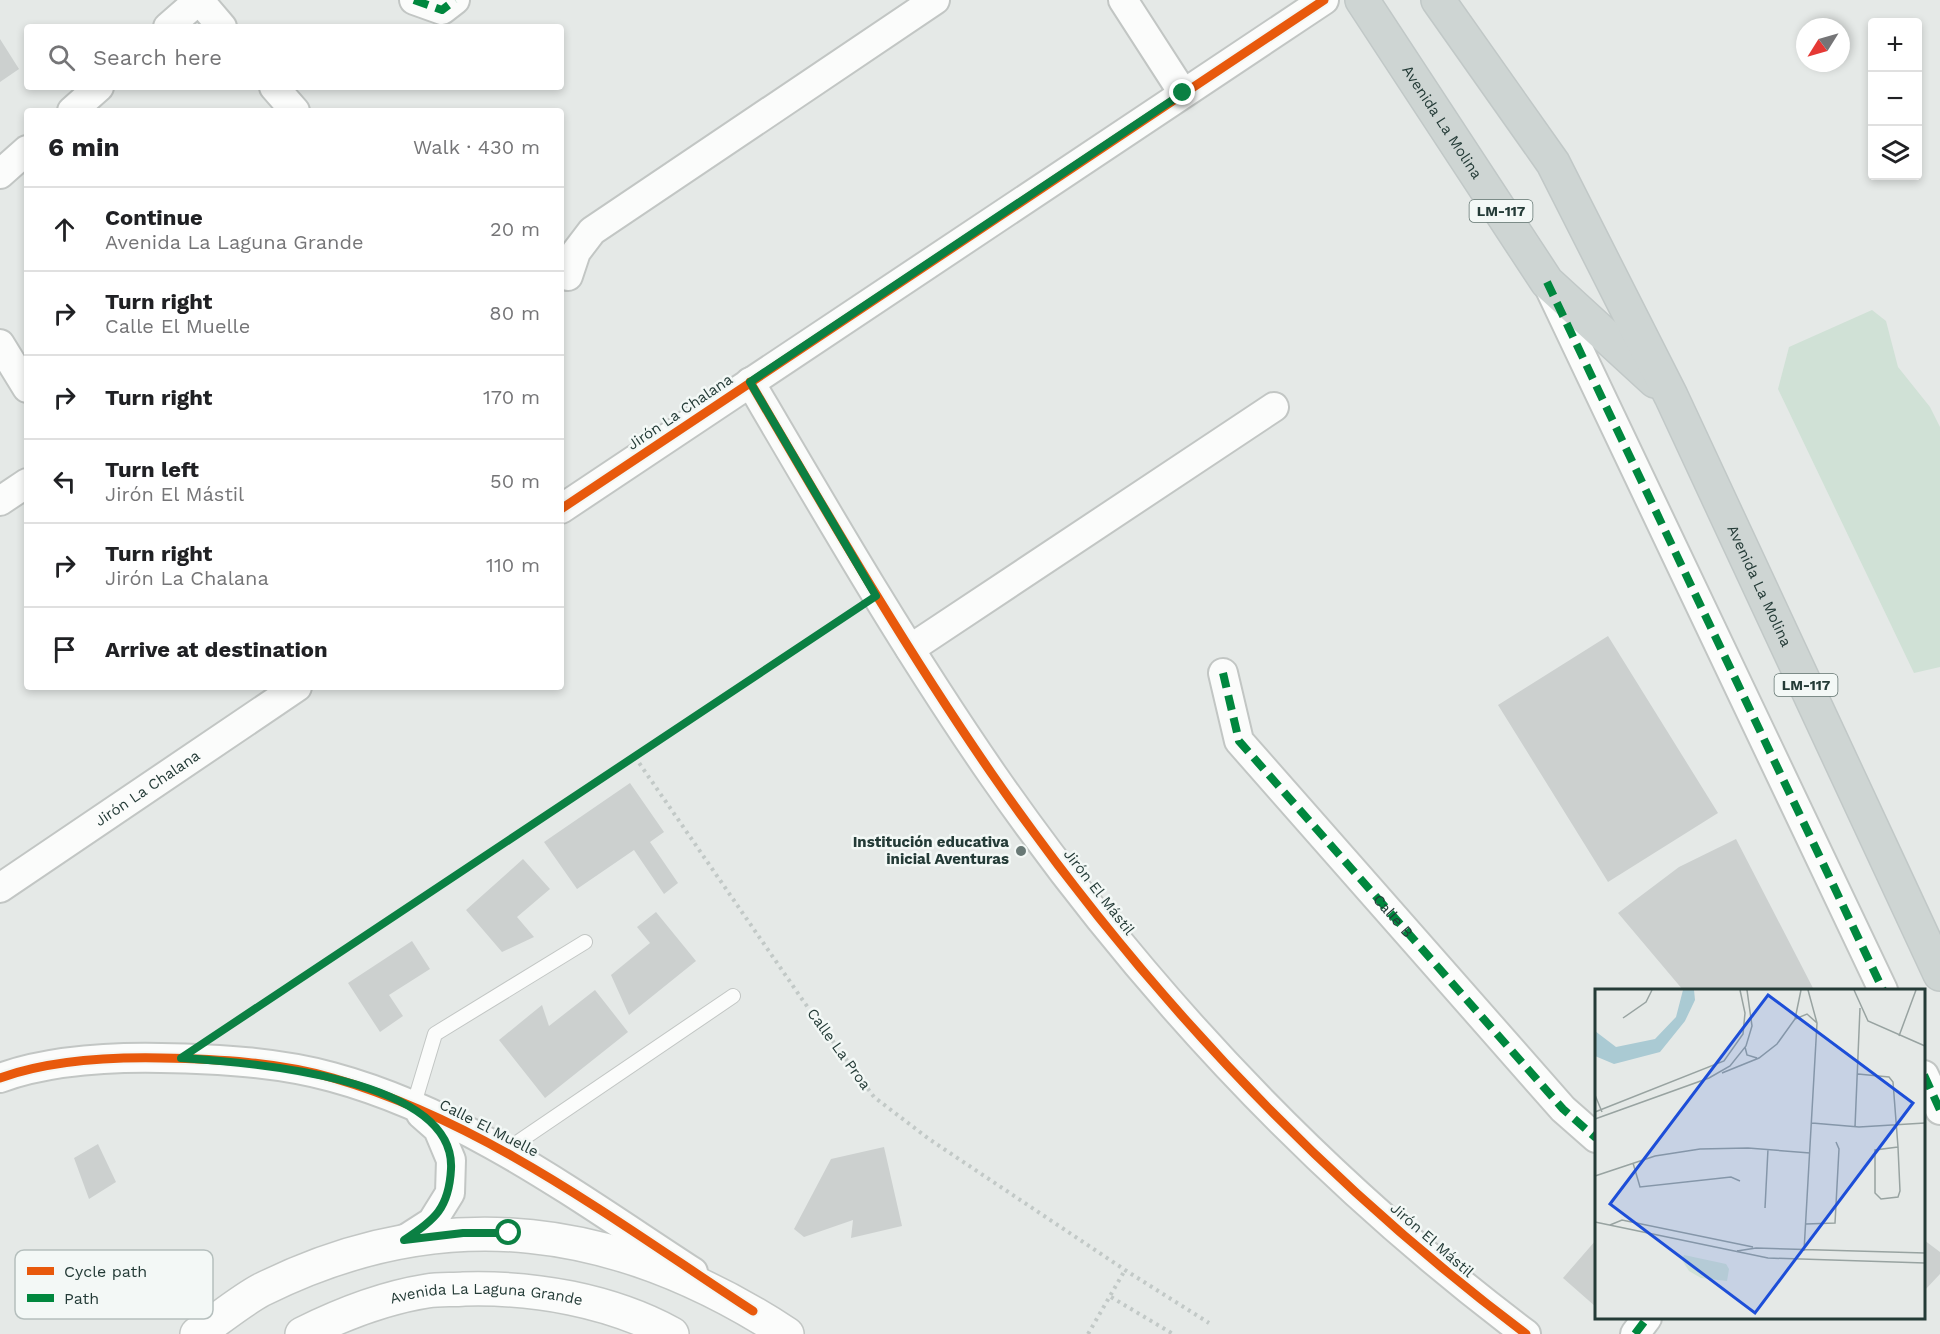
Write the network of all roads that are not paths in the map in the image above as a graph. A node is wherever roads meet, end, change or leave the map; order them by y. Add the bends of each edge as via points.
1 (199, 0) edge
2 (414, 0) edge
3 (455, 0) edge
4 (935, 0) edge
5 (1123, 0) edge
6 (1324, 0) edge
7 (1362, 0) edge
8 (1438, 0) edge
9 (171, 24) edge
10 (219, 24) edge
11 (96, 90) edge
12 (277, 90) edge
13 (1183, 93) junction
14 (75, 108) edge
15 (292, 108) edge
16 (24, 153) edge
17 (0, 174) edge
18 (568, 276) dead end
19 (1547, 282) junction
20 (0, 344) edge
21 (750, 382) junction
22 (24, 383) edge
23 (1671, 396) junction
24 (1274, 407) dead end
25 (24, 485) edge
26 (0, 501) edge
27 (564, 506) edge
28 (910, 649) junction
29 (1223, 673) dead end
30 (293, 690) edge
31 (0, 888) edge
32 (585, 942) dead end
33 (1940, 974) edge
34 (1883, 989) edge
35 (733, 996) dead end
36 (7, 1071) edge
37 (1925, 1079) edge
38 (413, 1107) junction
39 (1940, 1110) edge
40 (1595, 1137) edge
41 (505, 1150) junction
42 (404, 1240) junction
43 (753, 1311) junction
44 (1646, 1319) edge
45 (197, 1334) edge
46 (302, 1334) edge
47 (672, 1334) edge
48 (788, 1334) edge
49 (1526, 1334) edge
50 (1635, 1334) edge

1 - 9 street
1 - 10 street
2 - 3 street via 442,10
4 - 18 street via 592,231 576,252
5 - 13 street
6 - 13 street, Jirón La Chalana
7 - 19 main road, Avenida La Molina / LM-117
8 - 23 main road, Avenida La Molina / LM-117 via 1553,163
11 - 14 street
12 - 15 street
13 - 21 street, Jirón La Chalana
16 - 17 street
19 - 23 main road, Avenida La Molina / LM-117
19 - 34 street
20 - 22 street
21 - 27 street, Jirón La Chalana
21 - 28 street, Jirón El Mástil
23 - 33 main road, Avenida La Molina / LM-117
24 - 28 street
25 - 26 street
28 - 49 street, Jirón El Mástil via 1064,873 1163,995 1319,1159 1456,1281
29 - 40 street, Calle B via 1239,741 1563,1109
30 - 31 street, Jirón La Chalana
32 - 38 lane via 435,1034
35 - 41 lane
36 - 38 street, Calle El Muelle via 116,1058 256,1063 332,1077
37 - 39 street
38 - 41 street, Calle El Muelle
38 - 42 street, Calle El Muelle via 438,1129 452,1160 450,1193 432,1222
41 - 43 street, Calle El Muelle
42 - 43 street via 463,1233 509,1233 588,1244 661,1267
42 - 45 street via 339,1256 260,1291
43 - 48 street
44 - 50 street
46 - 47 street, Avenida La Laguna Grande via 345,1313 428,1290 505,1288 584,1301

